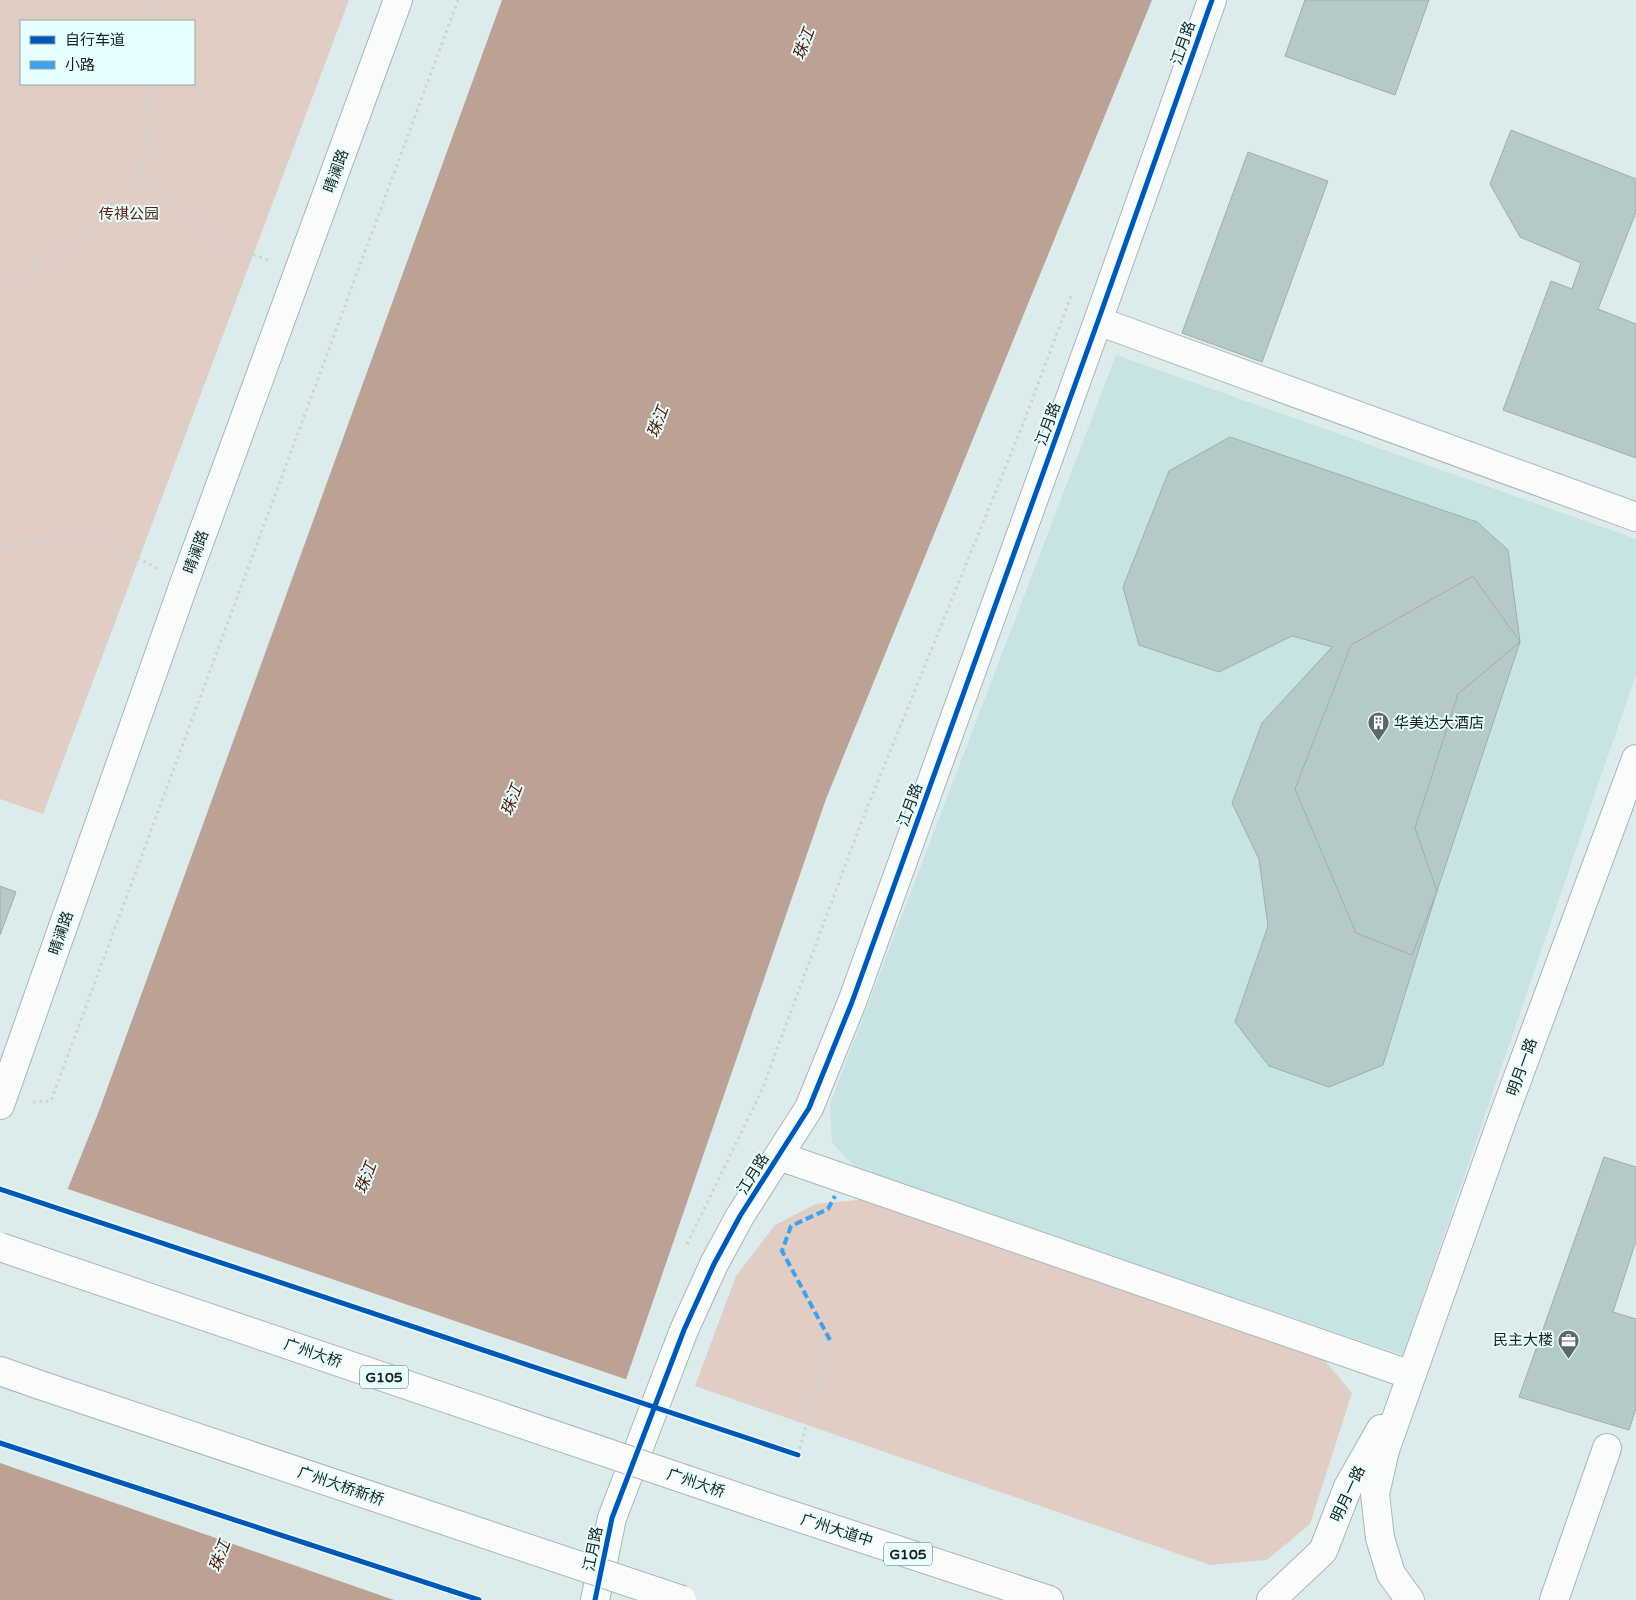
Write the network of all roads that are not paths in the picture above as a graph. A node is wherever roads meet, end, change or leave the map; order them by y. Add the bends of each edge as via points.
1 (398, 0) edge
2 (1212, 0) edge
3 (1098, 321) junction
4 (1636, 517) edge
5 (1636, 759) edge
6 (1630, 794) edge
7 (0, 1105) edge
8 (779, 1156) junction
9 (0, 1247) edge
10 (0, 1371) edge
11 (1411, 1375) junction
12 (0, 1376) edge
13 (40, 1385) junction
14 (1607, 1448) dead end
15 (768, 1507) joint
16 (595, 1600) edge
17 (682, 1600) edge
18 (1048, 1600) edge
19 (1271, 1600) edge
20 (1410, 1600) edge
21 (1554, 1600) edge

1 - 7 main road, 晴澜路 via 185,581
2 - 3 main road, 江月路
3 - 4 main road
3 - 8 main road, 江月路 via 852,1002 808,1108
5 - 6 main road, 明月一路
6 - 11 main road, 明月一路 via 1501,1123
8 - 11 main road
8 - 16 main road, 江月路 via 740,1216 684,1330 612,1518
9 - 15 main road, 广州大桥 / G105, bridge
10 - 13 main road, 广州大桥新桥
11 - 19 main road, 明月一路 via 1348,1487 1323,1552
11 - 20 main road, 明月一路 via 1385,1450 1375,1494 1380,1538 1391,1574
12 - 13 main road
13 - 17 main road, 广州大桥新桥, bridge
14 - 21 main road
15 - 18 main road, 广州大道中 / G105

